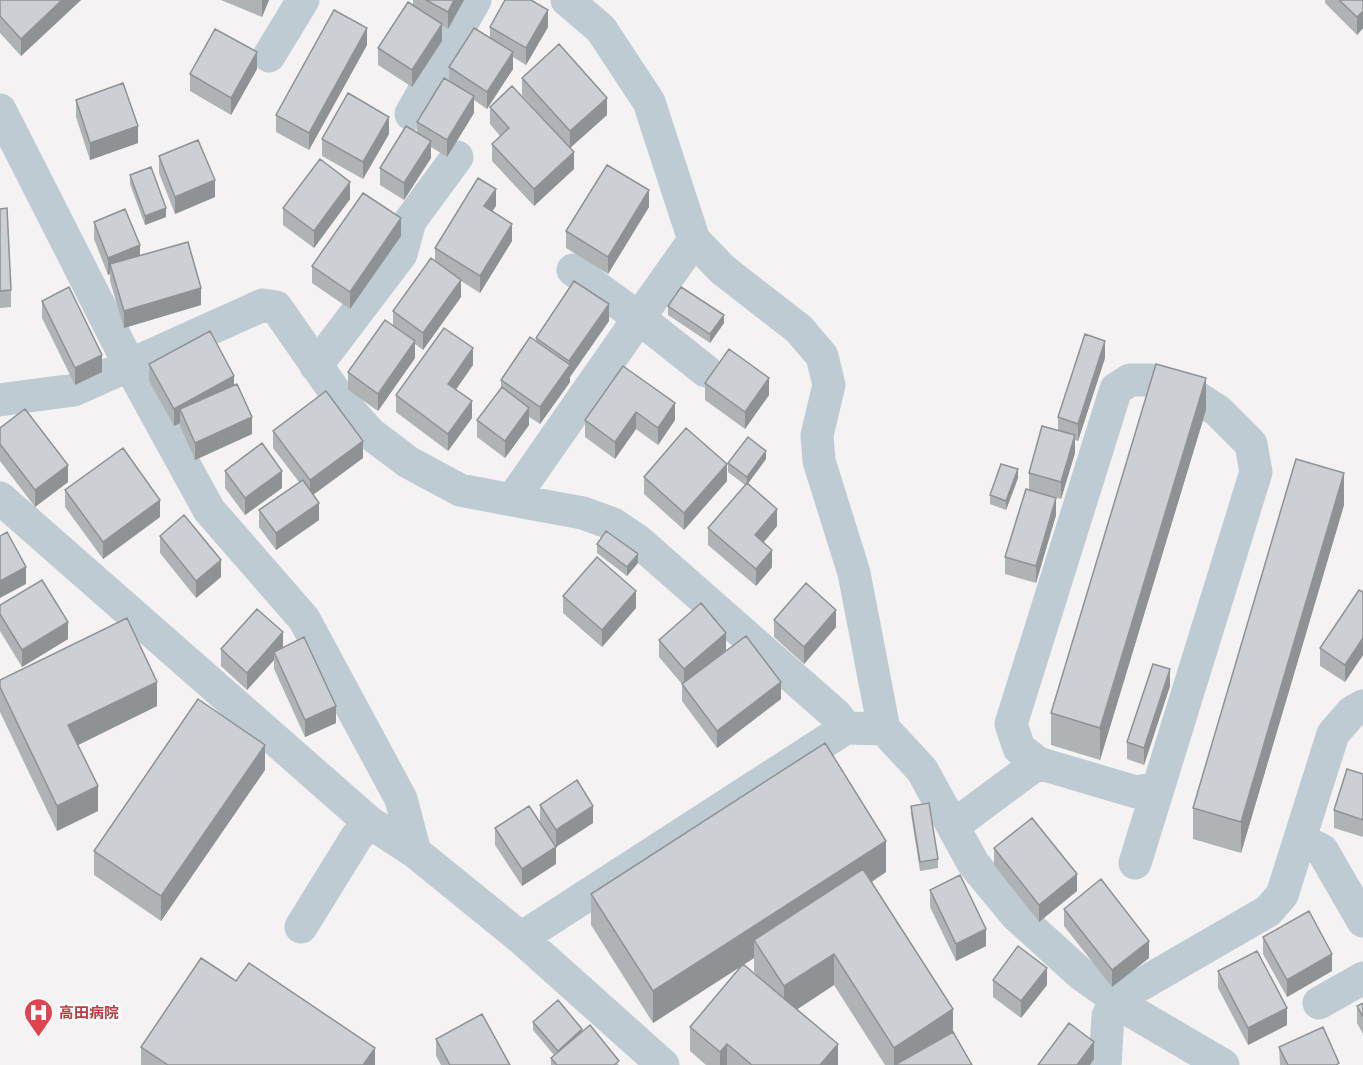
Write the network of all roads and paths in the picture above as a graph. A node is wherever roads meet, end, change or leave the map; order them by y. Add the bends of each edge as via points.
1 (303, 0) edge
2 (475, 0) edge
3 (567, 0) edge
4 (269, 56) dead end
5 (0, 110) edge
6 (411, 114) dead end
7 (457, 157) dead end
8 (694, 240) junction
9 (573, 270) dead end
10 (639, 318) junction
11 (130, 366) junction
12 (316, 366) junction
13 (706, 370) dead end
14 (0, 400) edge
15 (0, 498) edge
16 (512, 500) junction
17 (1363, 706) edge
18 (846, 728) junction
19 (884, 729) junction
20 (1038, 763) junction
21 (1158, 788) junction
22 (369, 822) junction
23 (953, 826) junction
24 (1300, 840) junction
25 (415, 852) junction
26 (1135, 863) dead end
27 (1363, 921) edge
28 (301, 927) dead end
29 (521, 938) junction
30 (1363, 978) edge
31 (1319, 1003) dead end
32 (1123, 1005) junction
33 (663, 1065) edge
34 (1105, 1065) edge
35 (1126, 1065) edge
36 (1223, 1065) edge

1 - 4 street
2 - 6 street
3 - 8 street via 601,29 649,102
5 - 11 street
7 - 12 street via 410,221 401,254
8 - 10 street
8 - 19 street via 723,270 799,329 822,356 829,385 817,435 819,461 854,573
9 - 10 street
10 - 13 street
10 - 16 street
11 - 12 street via 263,305 276,307
11 - 14 street via 74,390
11 - 25 street via 209,510 304,619 401,799
12 - 16 street via 371,434 408,462 460,490
15 - 22 street via 119,619
16 - 18 street via 583,513 613,524 638,541
17 - 24 street via 1352,712 1333,734
18 - 19 street
18 - 29 street
19 - 23 street via 922,770
20 - 21 street via 1136,792
20 - 21 street via 1019,748 1011,724 1116,389 1130,380 1150,380 1195,396 1218,411 1251,444 1256,472
20 - 23 street
21 - 26 street
22 - 25 street
22 - 28 street
23 - 32 street via 973,862 1016,915 1081,974
24 - 27 street via 1322,850
24 - 32 street via 1282,895 1268,911
25 - 29 street
29 - 33 street
30 - 31 street
32 - 34 street via 1108,1016
32 - 35 street
32 - 36 street

